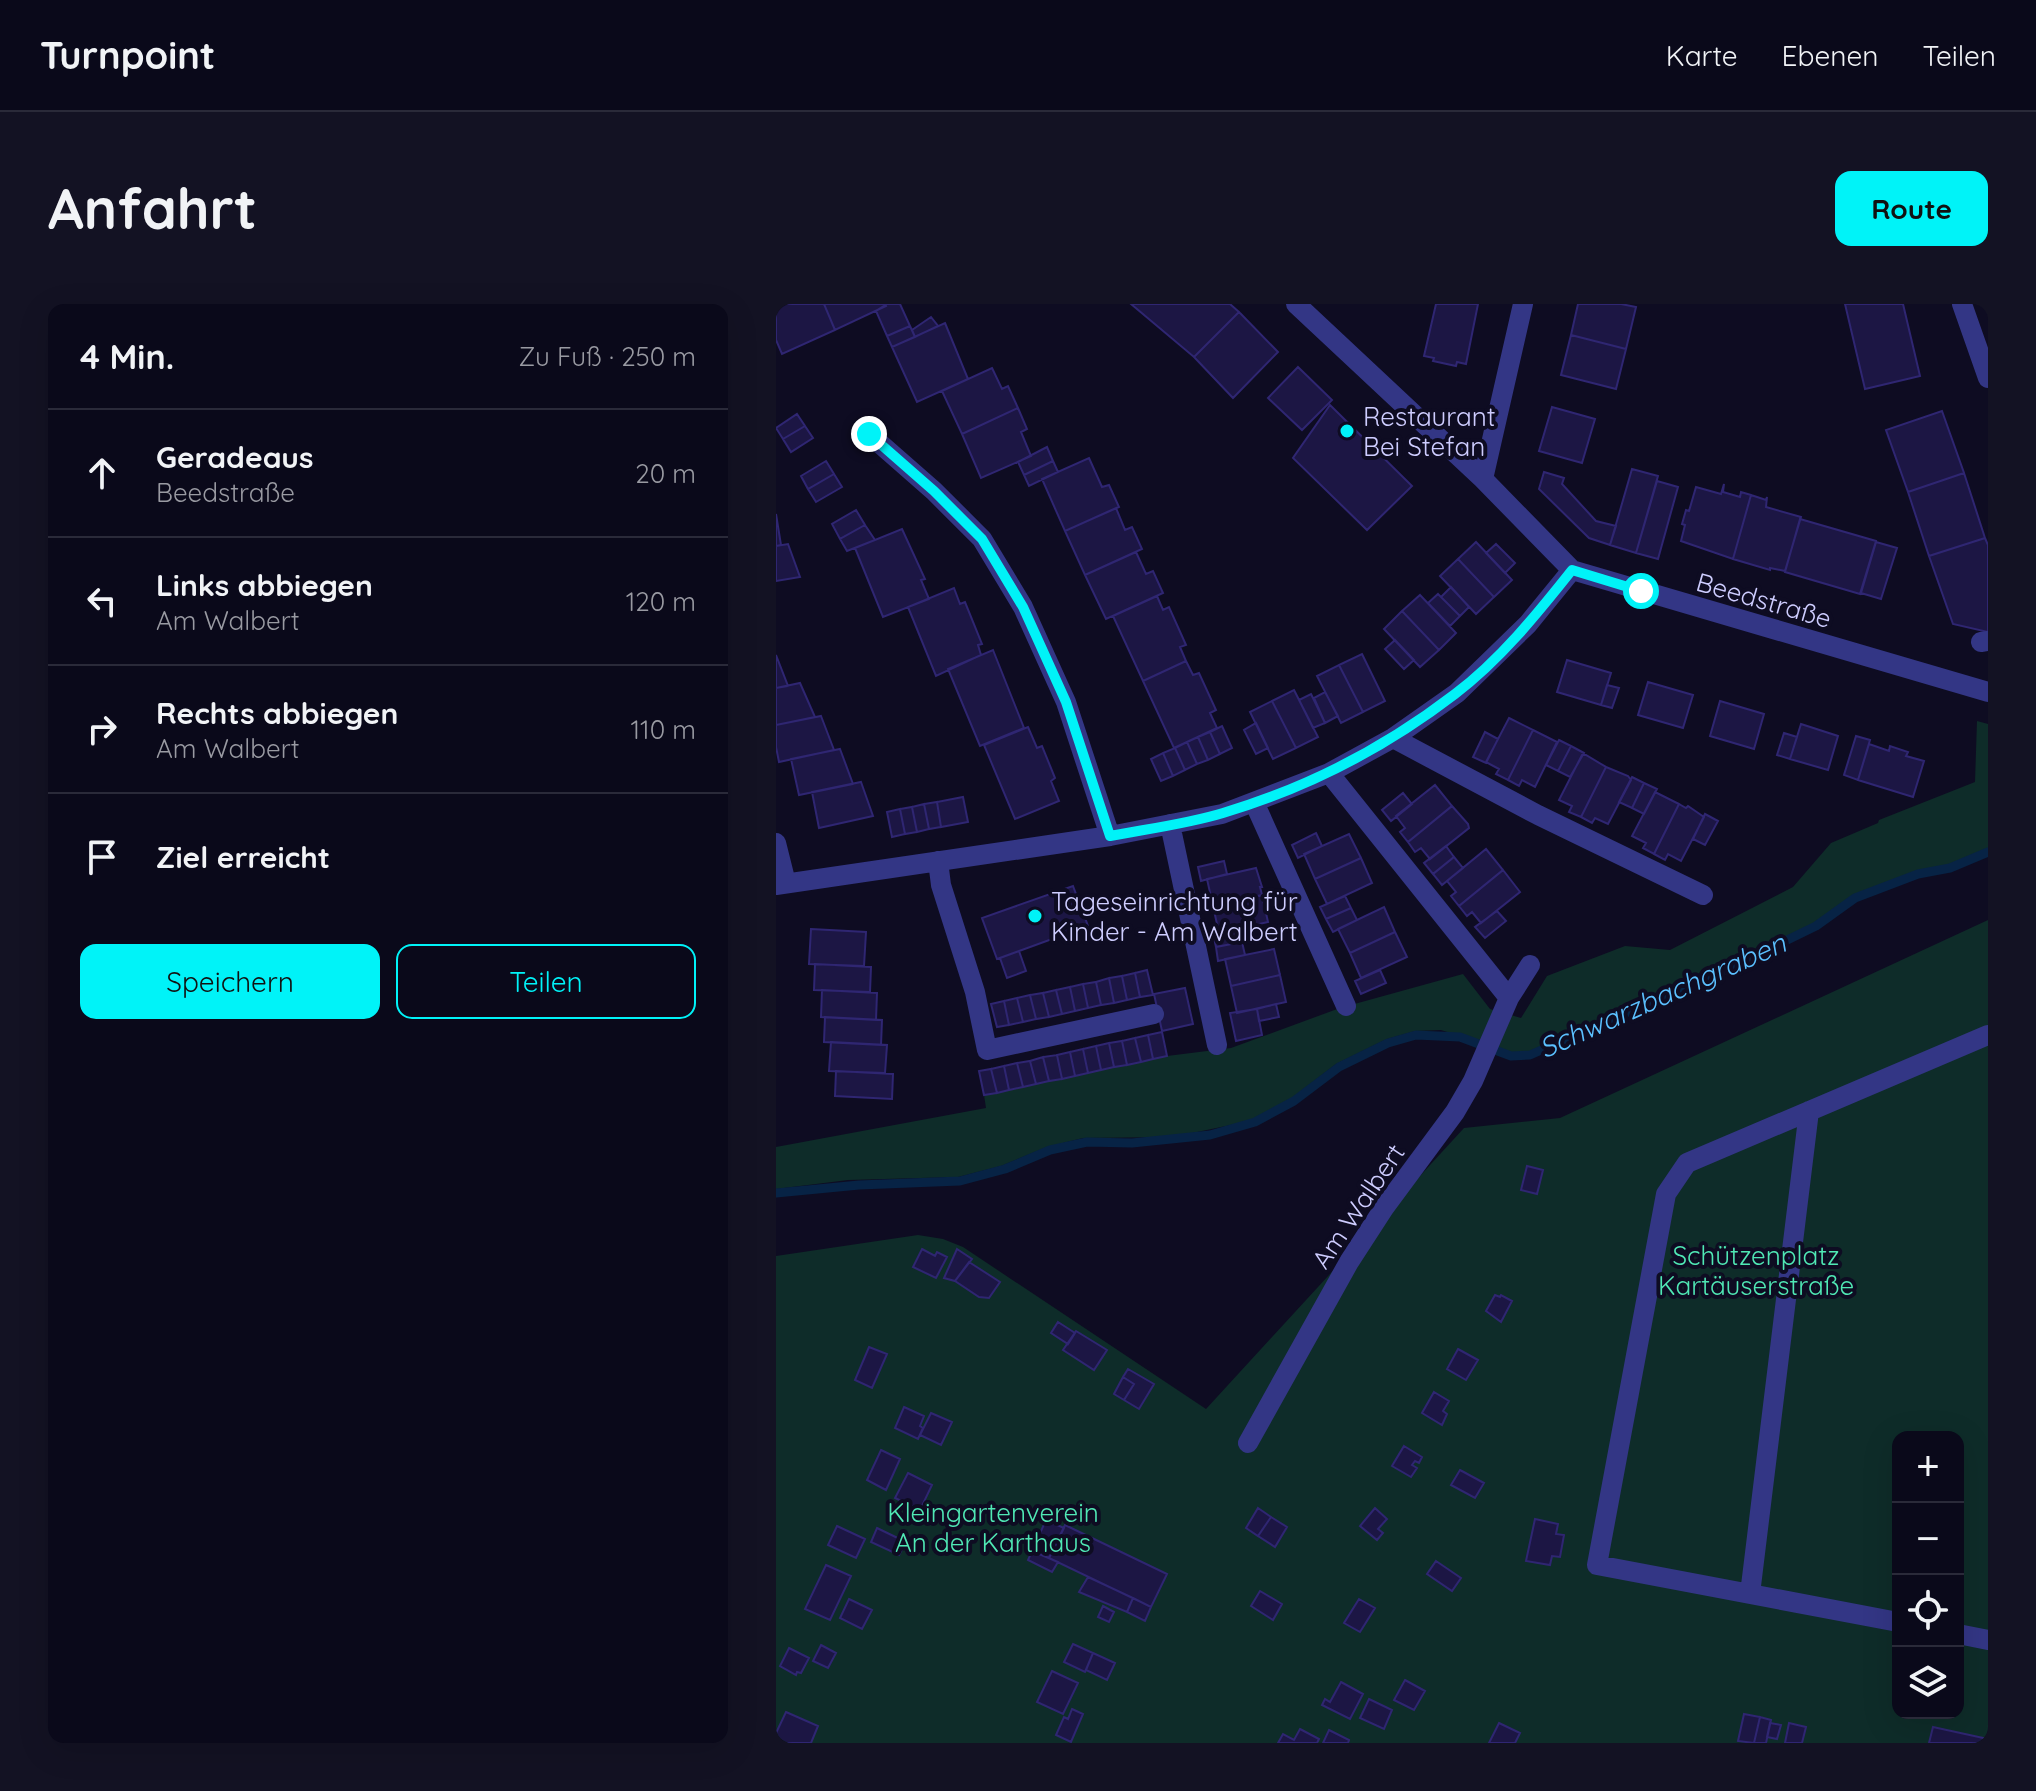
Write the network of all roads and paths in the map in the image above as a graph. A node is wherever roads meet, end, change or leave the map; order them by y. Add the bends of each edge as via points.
1 (1296, 304) edge
2 (1523, 304) edge
3 (1962, 304) edge
4 (1988, 378) edge
5 (869, 434) dead end
6 (1483, 479) junction
7 (1572, 570) junction
8 (1988, 692) edge
9 (1393, 738) junction
10 (1329, 773) junction
11 (1254, 802) junction
12 (1170, 824) junction
13 (1110, 836) junction
14 (776, 843) edge
15 (938, 861) junction
16 (781, 884) edge
17 (1703, 895) dead end
18 (1530, 965) dead end
19 (1346, 1006) dead end
20 (1505, 1007) junction
21 (1154, 1014) dead end
22 (1988, 1035) edge
23 (1217, 1045) dead end
24 (1809, 1111) junction
25 (1248, 1443) dead end
26 (1750, 1594) junction
27 (1892, 1621) edge
28 (1964, 1635) edge
29 (1988, 1640) edge

1 - 6 street, Beedstraße
2 - 6 street
3 - 4 street
5 - 13 street via 982,539 1023,607 1066,702
6 - 7 street, Beedstraße
7 - 8 street, Beedstraße
7 - 9 street via 1528,624 1457,693
9 - 10 street
9 - 17 street
10 - 11 street
10 - 20 street
11 - 12 street
11 - 19 street
12 - 13 street
12 - 23 street
13 - 15 street
14 - 16 street
15 - 16 street
15 - 21 street via 987,1050
18 - 20 street, Am Walbert
20 - 25 street, Am Walbert via 1455,1112 1349,1262
22 - 24 street
24 - 26 street
24 - 26 street via 1687,1163 1666,1194 1597,1565
26 - 27 street
28 - 29 street

